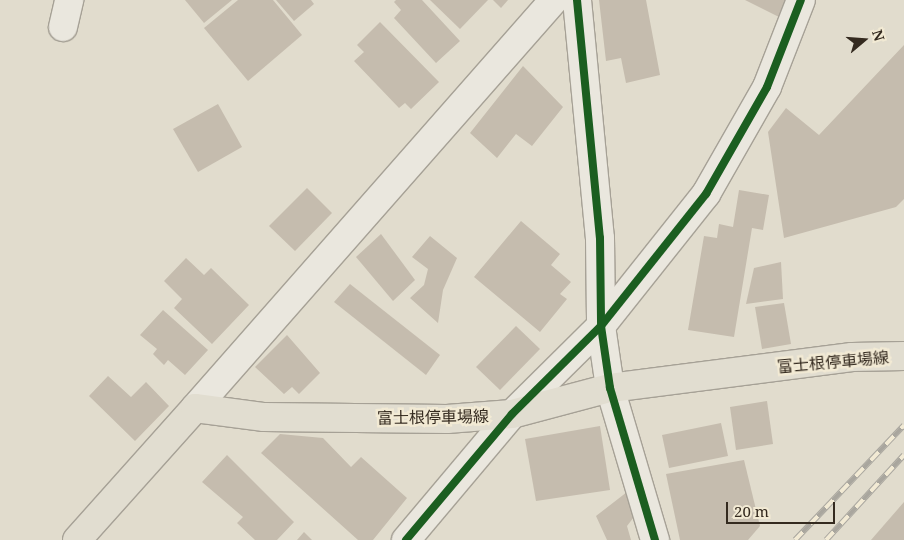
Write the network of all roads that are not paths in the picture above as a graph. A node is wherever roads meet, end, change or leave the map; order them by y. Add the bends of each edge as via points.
1 (68, 0) edge
2 (554, 0) edge
3 (577, 0) edge
4 (801, 0) edge
5 (63, 27) dead end
6 (601, 326) junction
7 (904, 356) edge
8 (610, 388) junction
9 (195, 408) junction
10 (512, 414) junction
11 (77, 540) edge
12 (406, 540) edge
13 (655, 540) edge

1 - 5 street
2 - 9 street
3 - 6 street via 600,238
4 - 6 street via 767,87 706,194
6 - 8 street
6 - 10 street
7 - 8 main road, 富士根停車場線 via 852,357
8 - 10 main road, 富士根停車場線
8 - 13 street
9 - 10 main road, 富士根停車場線 via 264,417 446,419
9 - 11 main road
10 - 12 street

